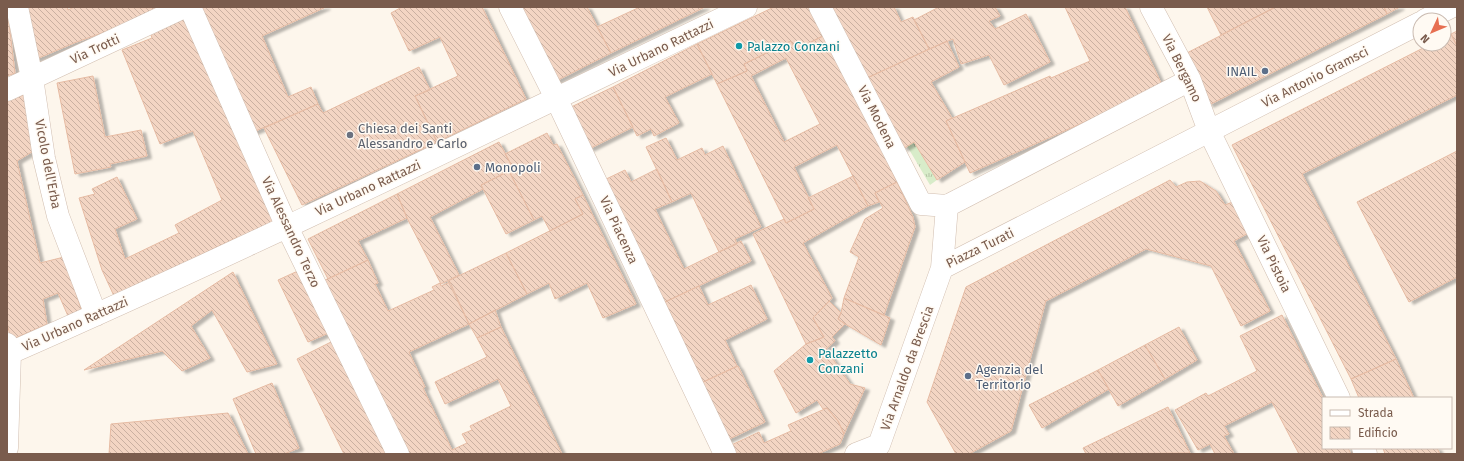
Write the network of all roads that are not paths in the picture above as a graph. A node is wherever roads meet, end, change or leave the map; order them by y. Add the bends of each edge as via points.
1 (17, 7) edge
2 (184, 7) edge
3 (190, 7) edge
4 (510, 7) edge
5 (746, 7) edge
6 (820, 7) edge
7 (1151, 7) edge
8 (1450, 7) edge
9 (1440, 12) edge
10 (1412, 27) edge
11 (32, 78) junction
12 (1190, 80) junction
13 (7, 90) edge
14 (556, 98) junction
15 (1209, 131) junction
16 (947, 206) junction
17 (287, 227) junction
18 (942, 268) junction
19 (96, 315) junction
20 (8, 350) edge
21 (1339, 397) edge
22 (7, 448) edge
23 (882, 449) edge
24 (398, 454) edge
25 (725, 454) edge
26 (856, 454) edge

1 - 11 street, Vicolo dell'Erba
2 - 11 street, Via Trotti
3 - 17 street, Via Alessandro Terzo
4 - 14 street, Via Piacenza
5 - 14 street, Via Urbano Rattazzi
6 - 16 street, Via Modena via 921,204
7 - 12 street, Via Bergamo
8 - 9 street
10 - 15 street, Via Antonio Gramsci
11 - 13 street, Via Trotti
11 - 19 street, Vicolo dell'Erba via 44,158 58,216
12 - 15 street, Via Bergamo
12 - 16 street
14 - 17 street, Via Urbano Rattazzi
14 - 25 street, Via Piacenza
15 - 18 street, Piazza Turati
15 - 21 street, Via Pistoia
16 - 18 street, Piazza Turati
17 - 19 street, Via Urbano Rattazzi
17 - 24 street, Via Alessandro Terzo
18 - 23 street, Via Arnaldo da Brescia
19 - 20 street, Via Urbano Rattazzi
20 - 22 street
23 - 26 street, Via Arnaldo da Brescia

